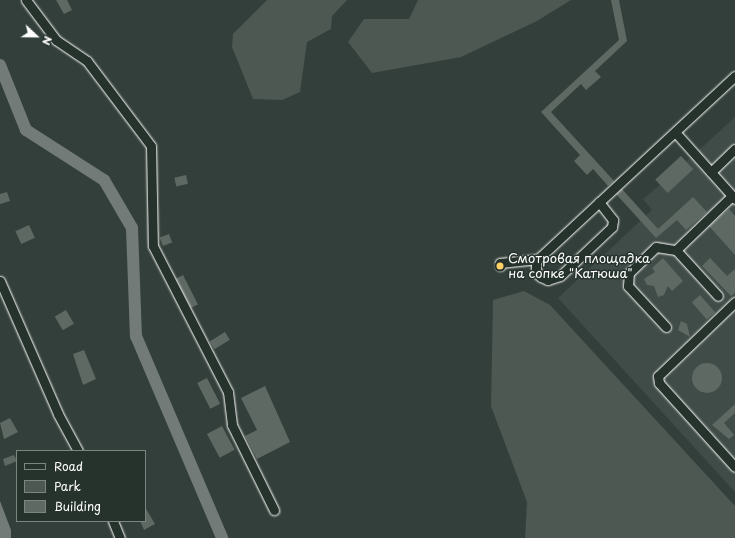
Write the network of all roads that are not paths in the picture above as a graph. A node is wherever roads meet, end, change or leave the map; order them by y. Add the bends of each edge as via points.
1 (26, 0) edge
2 (735, 76) edge
3 (674, 132) junction
4 (735, 149) edge
5 (711, 172) junction
6 (734, 197) edge
7 (599, 202) junction
8 (676, 250) junction
9 (538, 259) junction
10 (500, 266) dead end
11 (0, 281) edge
12 (718, 296) dead end
13 (735, 302) edge
14 (666, 327) dead end
15 (77, 450) edge
16 (735, 467) edge
17 (274, 510) dead end
18 (113, 522) edge
19 (120, 538) edge

1 - 17 street via 56,40 87,60 151,146 153,246 228,392 232,425
2 - 3 street
3 - 5 street
3 - 7 street
4 - 5 street
5 - 6 street
6 - 8 street
7 - 9 street
7 - 9 street via 613,220 612,227 560,276 548,280 541,277 534,266
8 - 12 street
8 - 14 street via 656,247 629,273 627,279 628,286
9 - 10 street via 500,263
11 - 15 street via 58,414
13 - 16 street via 658,376 659,383
18 - 19 street

